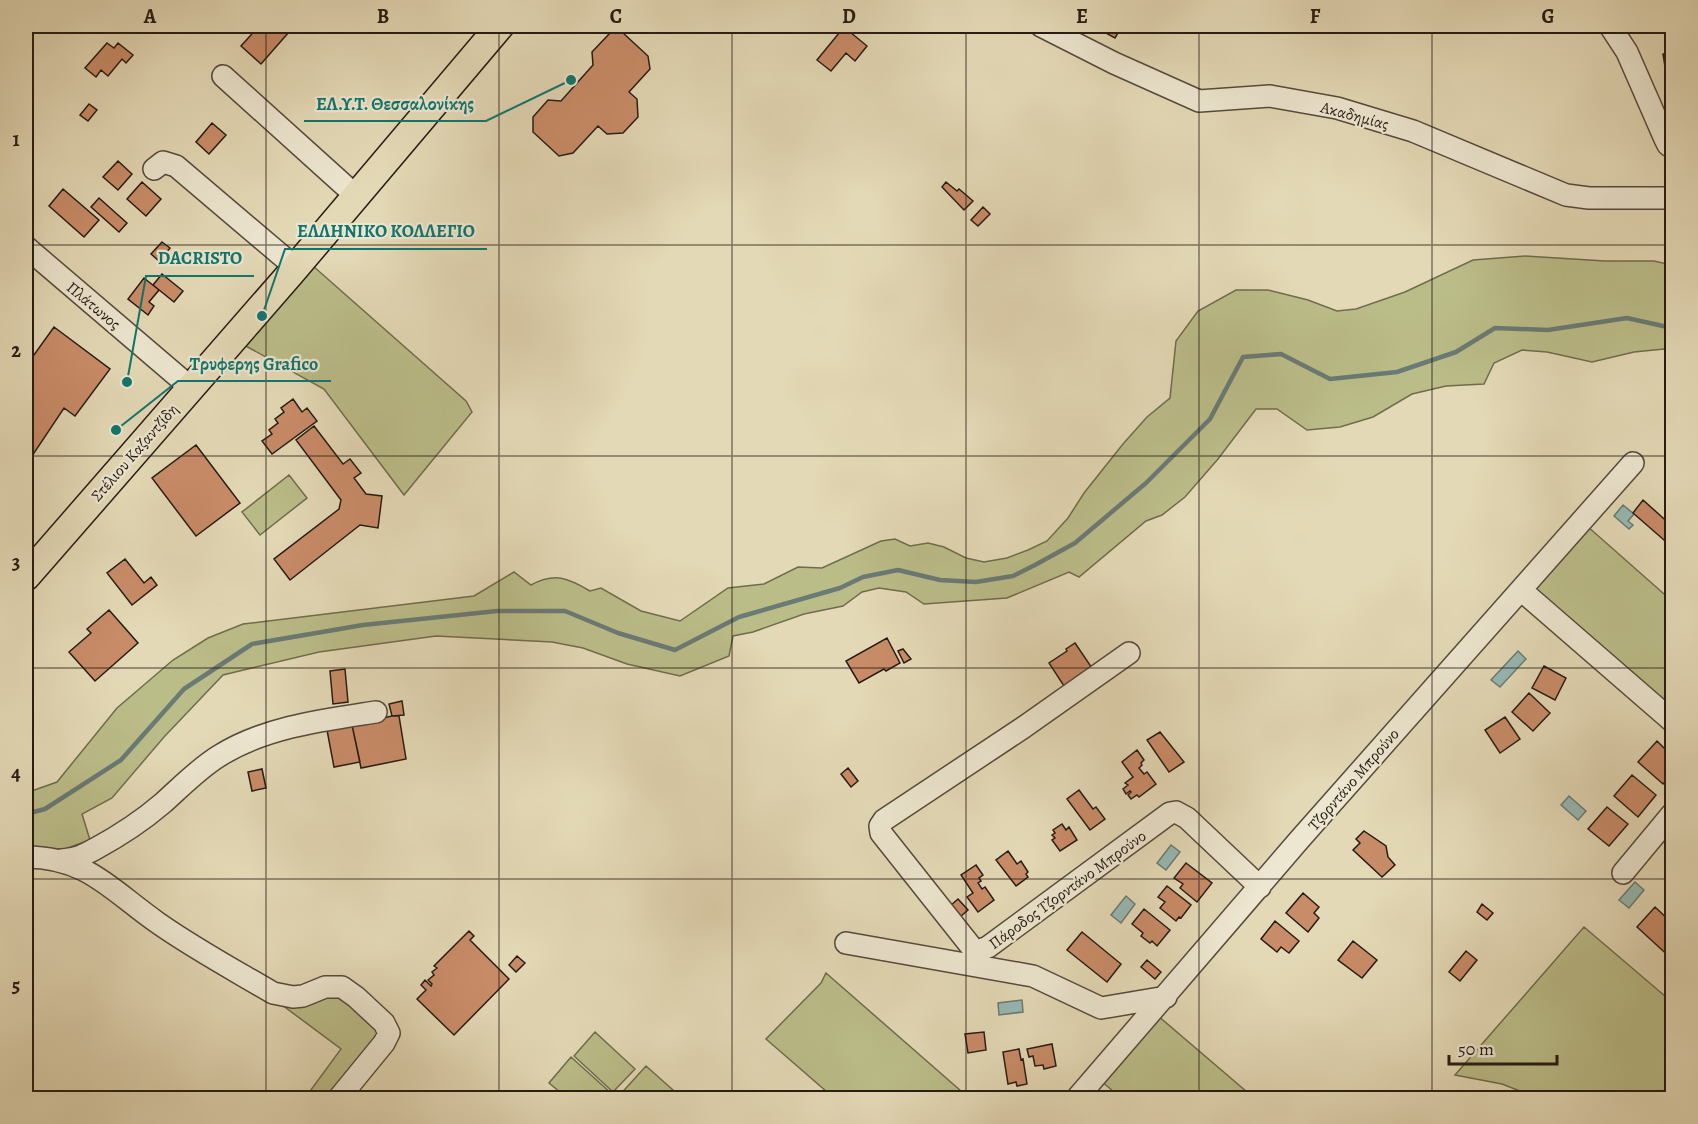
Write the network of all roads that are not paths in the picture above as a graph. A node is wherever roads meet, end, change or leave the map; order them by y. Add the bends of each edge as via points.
1 (500, 26) edge
2 (1041, 26) edge
3 (1610, 26) edge
4 (223, 76) dead end
5 (1672, 147) edge
6 (154, 169) dead end
7 (355, 195) junction
8 (1672, 198) edge
9 (26, 247) edge
10 (295, 267) junction
11 (190, 387) junction
12 (1633, 463) dead end
13 (26, 577) edge
14 (1521, 590) junction
15 (1129, 653) dead end
16 (376, 712) dead end
17 (1672, 721) edge
18 (1672, 814) edge
19 (26, 857) edge
20 (60, 860) junction
21 (1623, 873) dead end
22 (1260, 887) junction
23 (846, 943) dead end
24 (1166, 997) junction
25 (339, 1098) edge
26 (1077, 1098) edge

1 - 7 main road, Στέλιου Καζαντζίδη
2 - 8 street, Ακαδημίας via 1200,101 1270,96 1337,108 1413,131 1566,195
3 - 5 street via 1627,52 1668,146
4 - 7 street
6 - 10 street via 163,162 176,166
7 - 10 main road, Στέλιου Καζαντζίδη
9 - 11 street, Πλάτωνος
10 - 11 main road, Στέλιου Καζαντζίδη
11 - 13 main road, Στέλιου Καζαντζίδη
12 - 14 street, Τζορντάνο Μπρούνο
14 - 17 street
14 - 22 street, Τζορντάνο Μπρούνο
15 - 22 street, Πάροδος Τζορντάνο Μπρούνο via 884,820 881,833 976,950 988,947 1170,813 1187,818
16 - 20 street via 279,731 228,751 127,830 78,859
18 - 21 street
19 - 20 street
20 - 25 street via 92,873 158,923 273,993 293,997 326,987 342,987 356,997 384,1023 389,1033
22 - 24 street, Τζορντάνο Μπρούνο
23 - 24 street via 1033,976 1101,1008
24 - 26 street, Τζορντάνο Μπρούνο

